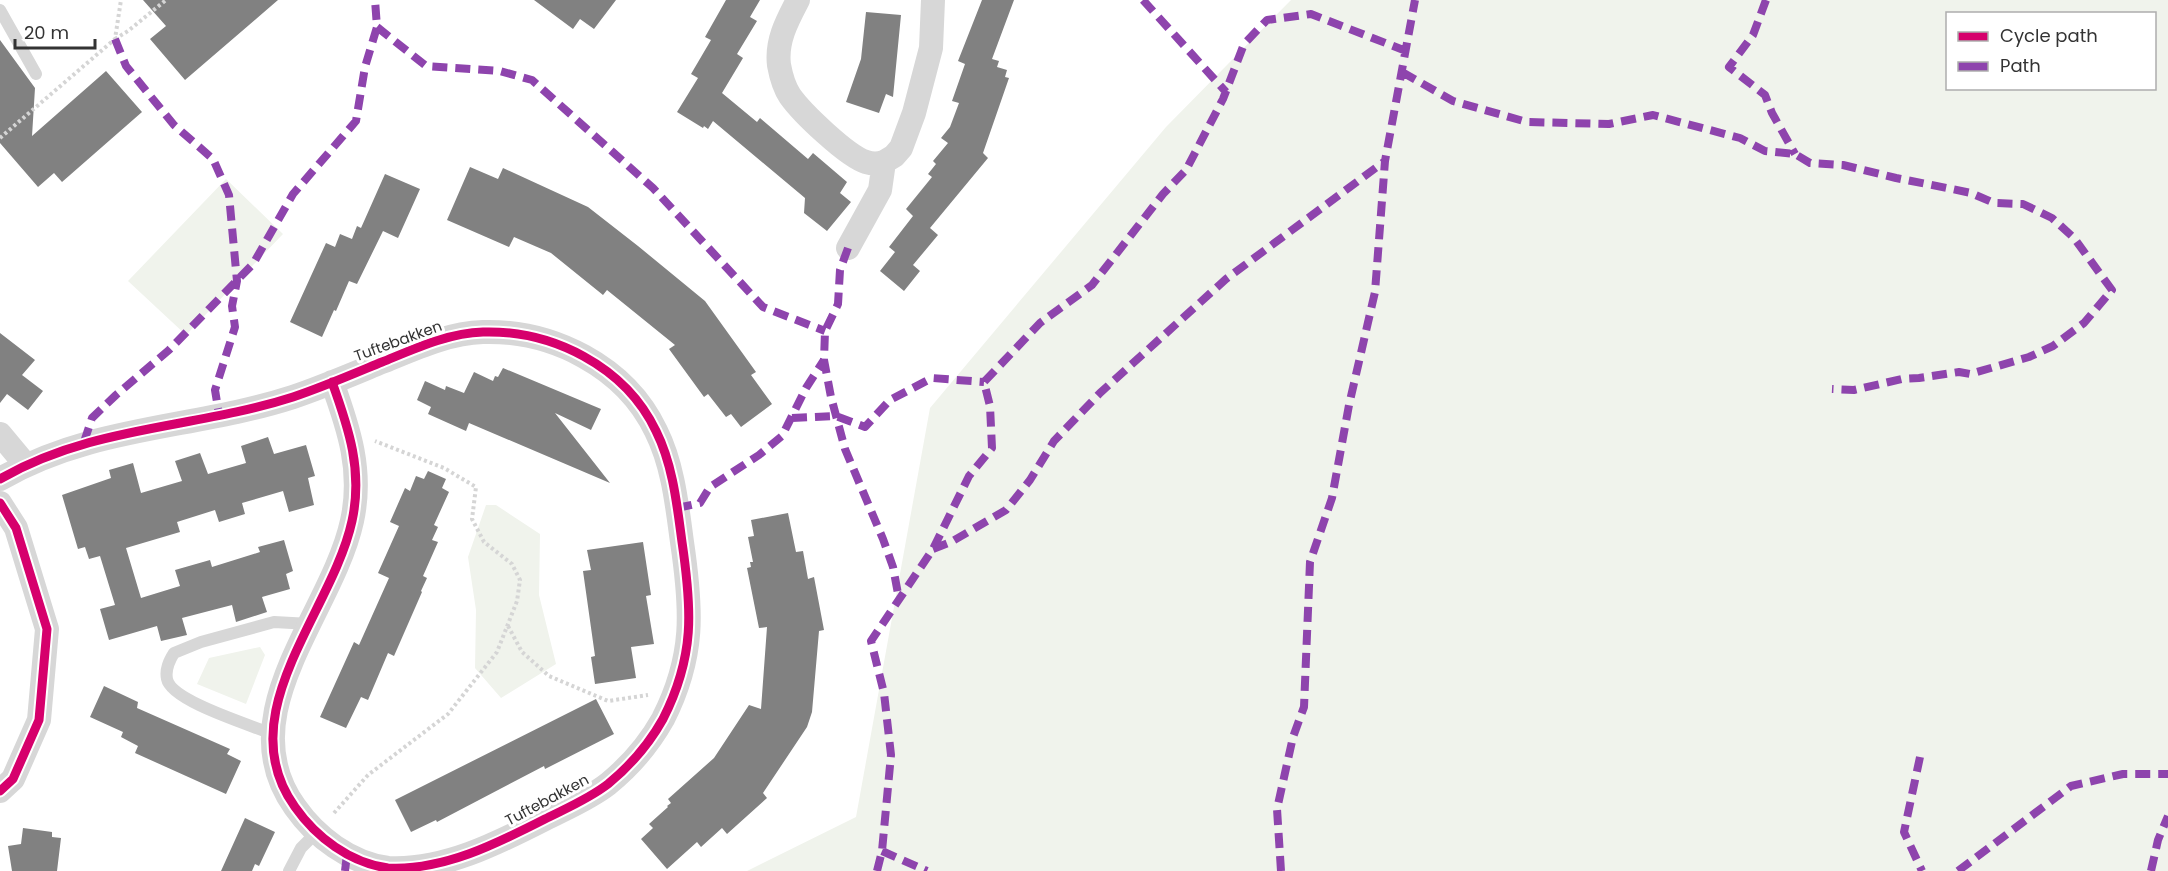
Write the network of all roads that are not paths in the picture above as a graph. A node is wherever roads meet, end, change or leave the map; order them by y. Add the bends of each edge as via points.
1 (798, 0) edge
2 (933, 0) edge
3 (0, 10) edge
4 (36, 74) dead end
5 (884, 162) junction
6 (848, 248) dead end
7 (332, 382) junction
8 (0, 434) edge
9 (26, 464) junction
10 (0, 479) edge
11 (0, 503) edge
12 (310, 624) junction
13 (272, 734) junction
14 (0, 790) edge
15 (317, 832) junction
16 (289, 871) edge

1 - 5 street via 779,46 780,72 786,89 838,143 863,160
2 - 5 street via 931,48 914,113 901,148
3 - 4 lane
5 - 6 street via 880,190
7 - 9 street, Tuftebakken via 271,403 84,442
7 - 12 street, Tuftebakken via 350,431 356,480 352,520 336,572
7 - 15 street, Tuftebakken via 413,349 476,332 523,335 577,352 613,377 654,426 674,489 688,580 690,625 675,690 660,724 631,764 593,794 453,862 416,870 376,866 328,843
8 - 9 street
9 - 10 street, Tuftebakken
11 - 14 street via 16,528 47,629 39,720 13,778
12 - 13 street, Tuftebakken via 281,689
12 - 13 lane via 274,621 201,642 174,653 166,669 170,686 182,697
13 - 15 street, Tuftebakken via 281,782 293,805
15 - 16 lane via 301,848

